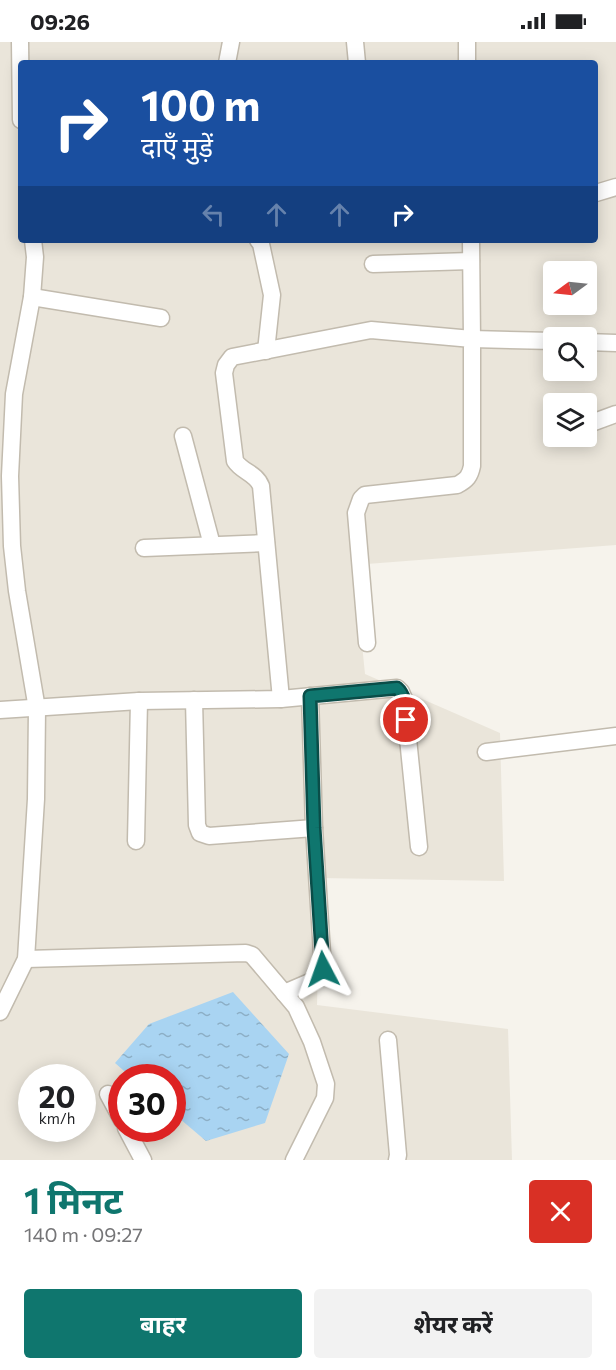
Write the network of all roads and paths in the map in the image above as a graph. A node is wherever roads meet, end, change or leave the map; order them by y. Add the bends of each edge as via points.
1 (20, 42) edge
2 (231, 42) edge
3 (355, 42) edge
4 (466, 42) edge
5 (20, 60) edge
6 (228, 60) edge
7 (357, 60) edge
8 (467, 60) edge
9 (616, 187) edge
10 (598, 192) edge
11 (33, 243) edge
12 (260, 243) edge
13 (471, 243) edge
14 (471, 261) junction
15 (373, 264) dead end
16 (32, 297) junction
17 (161, 318) dead end
18 (472, 339) junction
19 (543, 341) edge
20 (597, 342) edge
21 (616, 343) edge
22 (266, 351) junction
23 (616, 414) edge
24 (597, 421) edge
25 (6, 423) edge
26 (183, 436) dead end
27 (266, 543) junction
28 (212, 545) junction
29 (6, 546) edge
30 (144, 548) dead end
31 (367, 643) dead end
32 (310, 696) junction
33 (280, 699) junction
34 (194, 700) junction
35 (139, 701) junction
36 (37, 709) junction
37 (0, 710) edge
38 (616, 736) edge
39 (486, 752) dead end
40 (314, 828) junction
41 (136, 841) dead end
42 (419, 847) dead end
43 (26, 959) junction
44 (284, 993) junction
45 (0, 1012) edge
46 (388, 1040) dead end
47 (133, 1142) edge
48 (143, 1160) edge
49 (294, 1160) edge
50 (397, 1160) edge

1 - 5 street
2 - 6 street
3 - 7 street
4 - 8 street
9 - 10 street
11 - 16 street
12 - 22 street via 272,295
13 - 14 street
14 - 15 street
14 - 18 street
16 - 17 street
16 - 25 street
18 - 19 street
18 - 22 street via 371,330
18 - 31 street via 470,475 457,485 365,495 358,504
20 - 21 street
22 - 27 street via 232,357 224,374 235,461 257,477 261,486
23 - 24 street
25 - 29 street via 10,476
26 - 28 street
27 - 28 street
27 - 33 street
28 - 30 street
29 - 36 street
32 - 33 street
32 - 40 street
32 - 42 street via 390,688 401,692
33 - 34 street
34 - 35 street
34 - 40 street via 200,833 209,836
35 - 36 street
35 - 41 street
36 - 37 street
36 - 43 street
38 - 39 street
40 - 44 street via 323,969 319,978
43 - 44 street via 246,953 258,960
43 - 45 street
44 - 49 street via 296,1007 326,1084 325,1098
46 - 50 street
47 - 48 street

